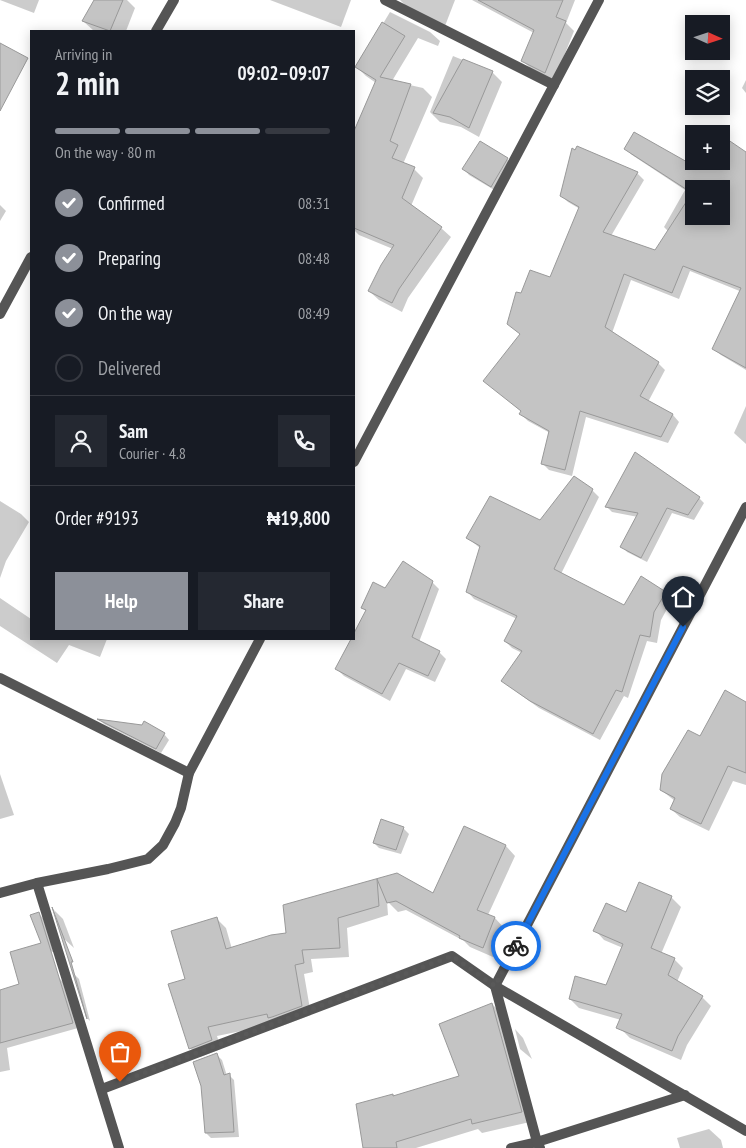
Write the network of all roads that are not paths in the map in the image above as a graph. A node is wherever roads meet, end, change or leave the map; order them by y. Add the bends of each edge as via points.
1 (174, 0) edge
2 (385, 0) edge
3 (599, 0) edge
4 (157, 30) edge
5 (554, 85) junction
6 (30, 259) edge
7 (0, 314) edge
8 (355, 460) edge
9 (746, 507) edge
10 (259, 640) edge
11 (0, 678) edge
12 (189, 773) junction
13 (37, 883) junction
14 (0, 892) edge
15 (495, 986) junction
16 (102, 1089) junction
17 (684, 1095) junction
18 (746, 1131) edge
19 (538, 1145) edge
20 (120, 1148) edge
21 (511, 1148) edge

1 - 4 street
2 - 5 street
3 - 5 street
5 - 8 street
6 - 7 street
9 - 15 street
10 - 12 street
11 - 12 street
12 - 13 street via 175,823 163,845 148,859
13 - 14 street
13 - 16 street
15 - 16 street via 452,956
15 - 17 street
15 - 19 street
16 - 20 street
17 - 18 street
17 - 19 street
19 - 21 street

